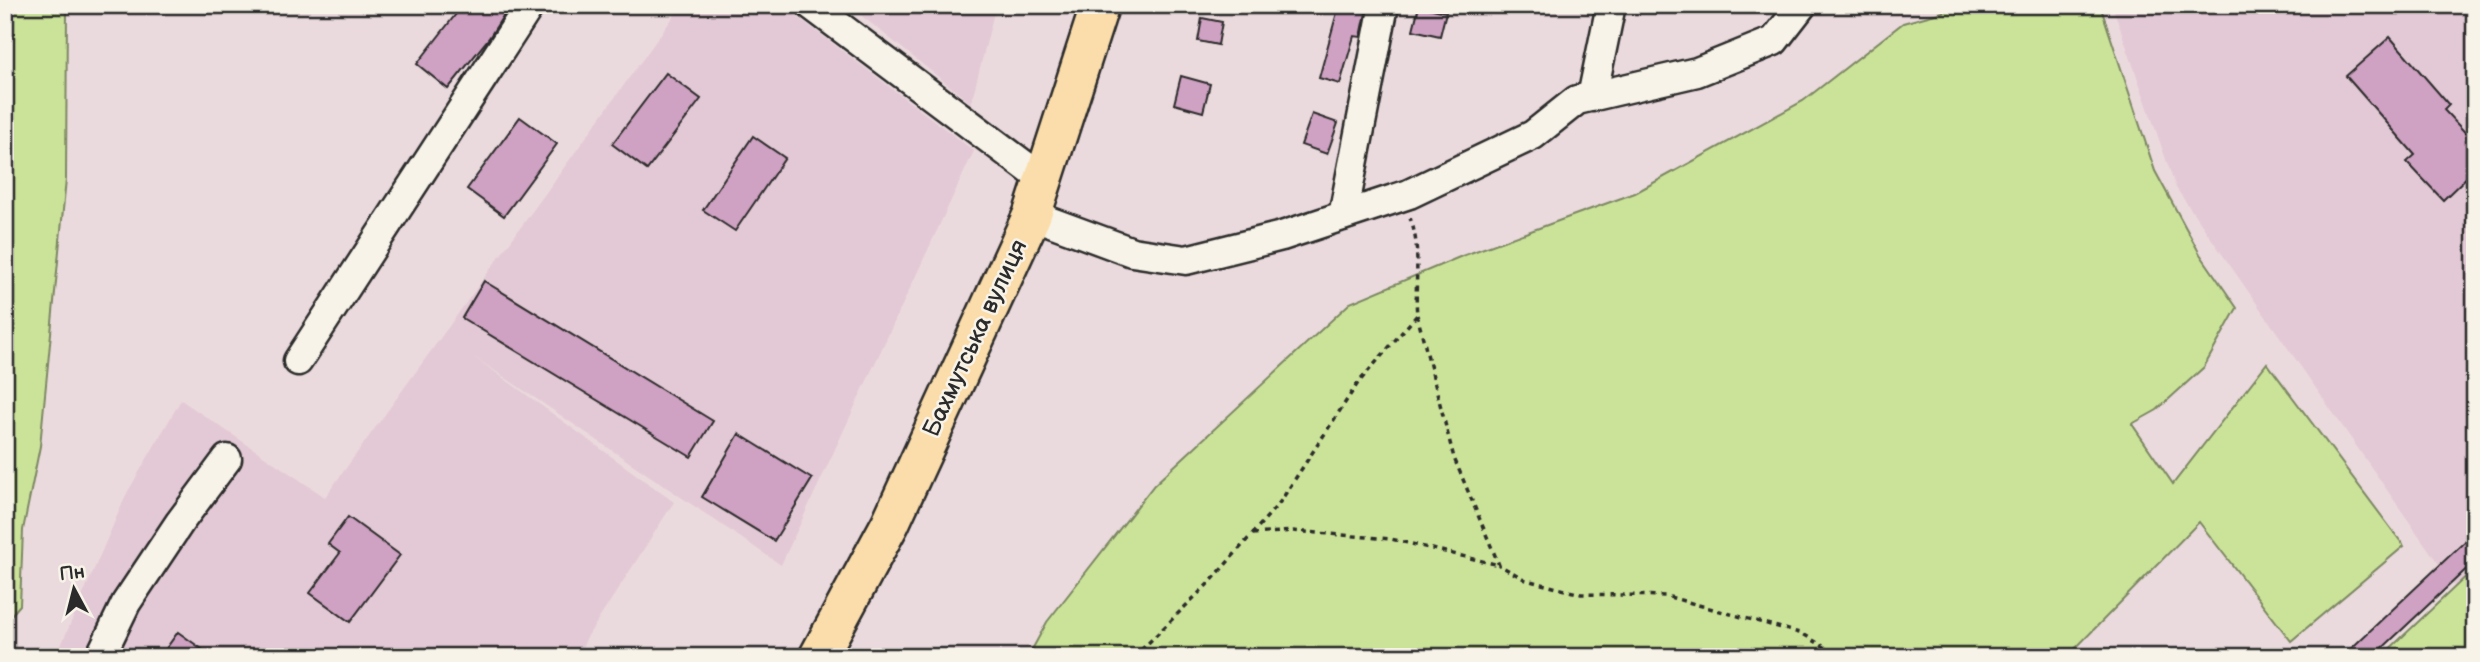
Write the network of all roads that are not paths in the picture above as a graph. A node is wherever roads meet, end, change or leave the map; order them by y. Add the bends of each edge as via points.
1 (530, 5) edge
2 (811, 5) edge
3 (1100, 5) edge
4 (1384, 5) edge
5 (1611, 5) edge
6 (1802, 5) edge
7 (1592, 97) junction
8 (1044, 180) junction
9 (1032, 215) junction
10 (1343, 216) junction
11 (298, 361) dead end
12 (227, 460) dead end
13 (100, 657) edge
14 (818, 657) edge

1 - 11 street
2 - 8 street
3 - 8 main road, Бахмутська вулиця
4 - 10 street
5 - 7 street
6 - 7 street via 1774,41 1697,72
7 - 10 street via 1577,100 1533,135 1400,197
8 - 9 main road, Бахмутська вулиця
9 - 10 street via 1132,252 1186,260
9 - 14 main road, Бахмутська вулиця via 890,524
12 - 13 street via 126,603

